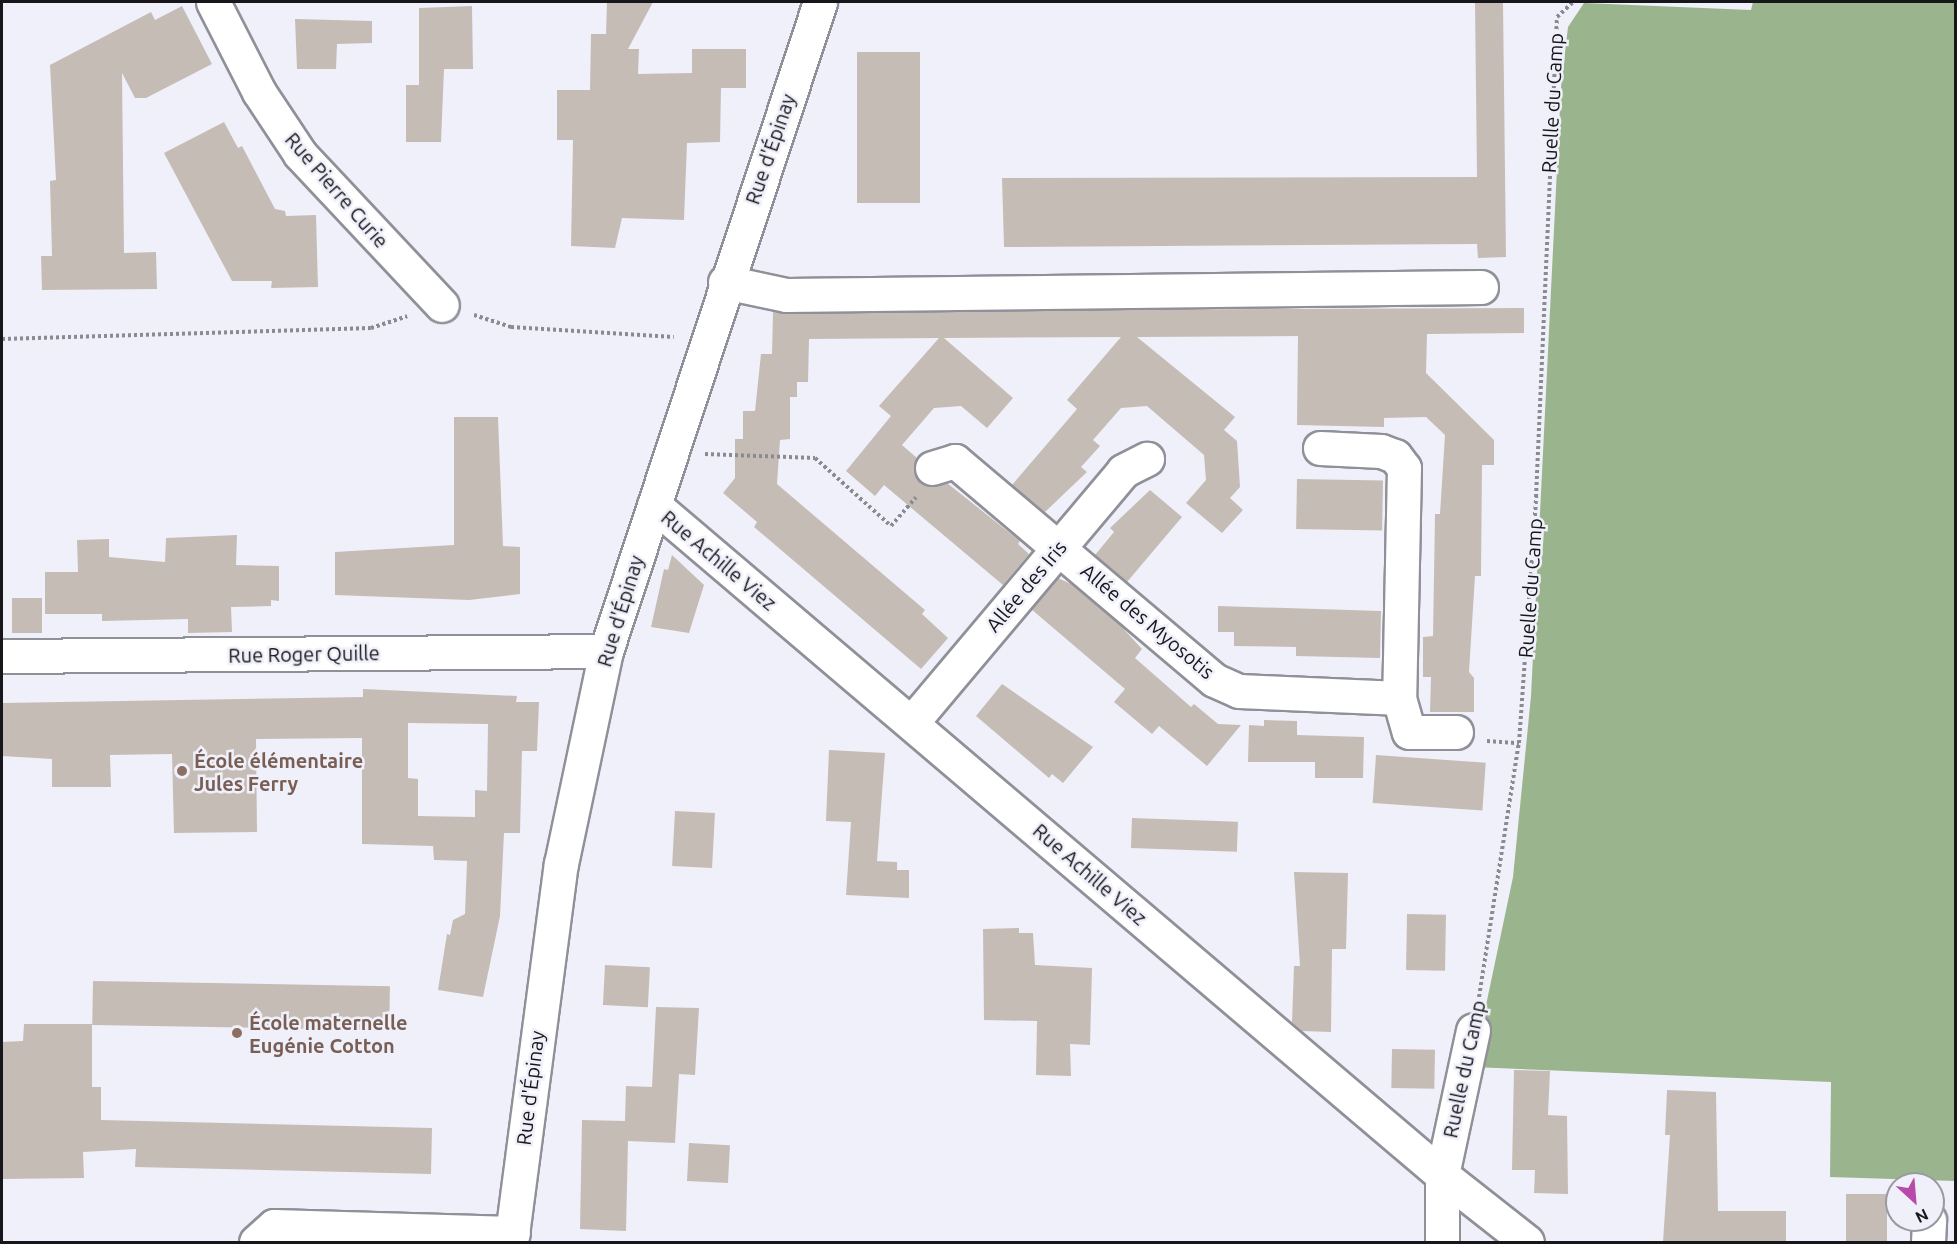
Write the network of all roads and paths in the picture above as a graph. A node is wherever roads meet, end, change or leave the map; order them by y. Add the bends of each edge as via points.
1 (213, 2) edge
2 (820, 2) edge
3 (1573, 2) edge
4 (725, 282) junction
5 (1481, 287) dead end
6 (442, 305) junction
7 (2, 339) edge
8 (706, 339) junction
9 (672, 446) junction
10 (1320, 448) dead end
11 (1147, 459) dead end
12 (932, 468) joint
13 (654, 505) junction
14 (1059, 546) junction
15 (606, 651) junction
16 (2, 656) edge
17 (1399, 698) junction
18 (912, 722) junction
19 (1456, 732) dead end
20 (1473, 1030) joint
21 (1442, 1175) junction
22 (512, 1238) edge
23 (255, 1242) edge
24 (1442, 1242) edge
25 (1527, 1242) edge

1 - 6 street, Rue Pierre Curie via 259,92 300,154
2 - 4 street, Rue d'Épinay
3 - 20 path, Ruelle du Camp via 1557,17 1536,497 1519,743
4 - 5 street via 786,295
4 - 8 street, Rue d'Épinay
6 - 7 path via 371,328
6 - 8 path via 510,327
8 - 9 street, Rue d'Épinay
9 - 12 path via 704,454 814,458 891,526 927,484
9 - 13 street, Rue d'Épinay
10 - 17 street via 1382,451 1395,456 1404,468
11 - 14 street, Allée des Iris via 1124,471
12 - 14 street, Allée des Myosotis via 955,461
13 - 15 street, Rue d'Épinay
13 - 18 street, Rue Achille Viez
14 - 17 street, Allée des Myosotis via 1214,680 1239,691
14 - 18 street, Allée des Iris
15 - 16 street, Rue Roger Quille
15 - 22 street, Rue d'Épinay via 561,864
17 - 19 street via 1408,732
18 - 21 street, Rue Achille Viez
20 - 21 street, Ruelle du Camp
21 - 24 street, Ruelle du Camp
21 - 25 street, Rue Achille Viez
22 - 23 street via 274,1226

